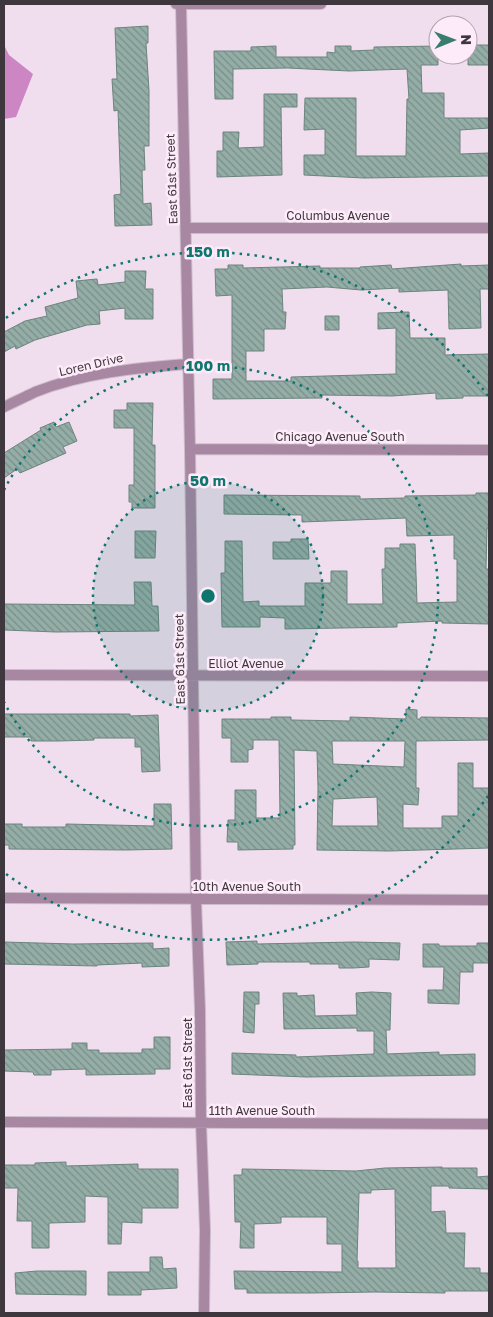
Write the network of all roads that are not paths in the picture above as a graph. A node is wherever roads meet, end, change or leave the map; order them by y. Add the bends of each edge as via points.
1 (176, 4) edge
2 (182, 4) edge
3 (321, 4) edge
4 (186, 228) junction
5 (489, 228) edge
6 (187, 364) junction
7 (4, 407) edge
8 (190, 449) junction
9 (489, 450) edge
10 (4, 675) edge
11 (192, 676) junction
12 (489, 676) edge
13 (4, 898) edge
14 (196, 900) junction
15 (489, 900) edge
16 (4, 1122) edge
17 (201, 1123) junction
18 (489, 1124) edge
19 (204, 1313) edge

1 - 2 street
2 - 3 street
2 - 4 street, East 61st Street
4 - 5 street, Columbus Avenue
4 - 6 street, East 61st Street
6 - 7 street, Loren Drive via 85,377 37,392
6 - 8 street, East 61st Street
8 - 9 street, Chicago Avenue South
8 - 11 street, East 61st Street
10 - 11 street, Elliot Avenue
11 - 12 street, Elliot Avenue
11 - 14 street, East 61st Street
13 - 14 street, 10th Avenue South
14 - 15 street, 10th Avenue South
14 - 17 street, East 61st Street
16 - 17 street, 11th Avenue South
17 - 18 street, 11th Avenue South
17 - 19 street, East 61st Street

